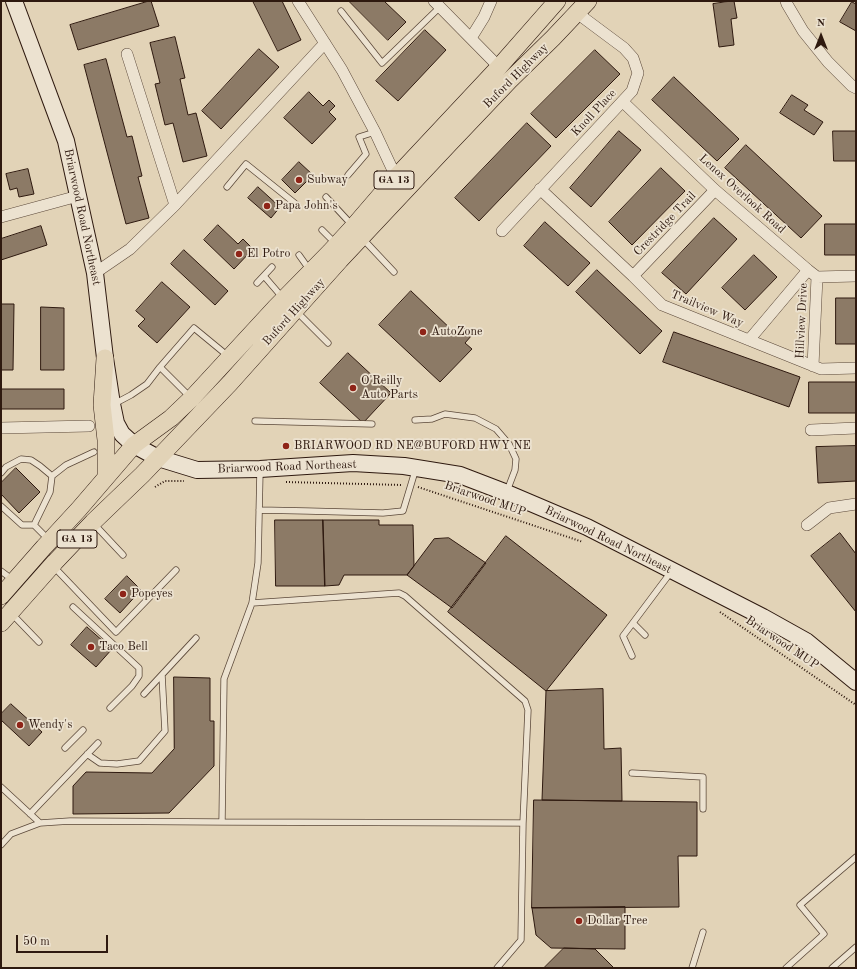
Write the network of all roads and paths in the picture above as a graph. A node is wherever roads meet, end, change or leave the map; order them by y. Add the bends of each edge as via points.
1 (14, 1) edge
2 (298, 1) edge
3 (491, 1) edge
4 (557, 1) edge
5 (786, 1) edge
6 (437, 4) edge
7 (583, 7) edge
8 (341, 11) dead end
9 (471, 38) junction
10 (324, 43) junction
11 (127, 54) dead end
12 (499, 67) junction
13 (856, 88) edge
14 (623, 102) junction
15 (375, 132) junction
16 (348, 175) dead end
17 (396, 177) junction
18 (227, 187) dead end
19 (540, 189) junction
20 (715, 190) junction
21 (78, 196) junction
22 (326, 197) dead end
23 (175, 205) junction
24 (297, 205) dead end
25 (1, 217) edge
26 (322, 230) dead end
27 (502, 231) dead end
28 (357, 232) junction
29 (337, 245) junction
30 (299, 255) dead end
31 (272, 267) dead end
32 (311, 272) junction
33 (394, 272) dead end
34 (95, 273) junction
35 (812, 274) junction
36 (264, 276) junction
37 (633, 276) junction
38 (856, 276) edge
39 (257, 283) dead end
40 (289, 305) junction
41 (749, 340) junction
42 (328, 343) dead end
43 (229, 357) junction
44 (105, 358) junction
45 (813, 366) junction
46 (160, 367) junction
47 (856, 368) edge
48 (192, 398) junction
49 (112, 404) junction
50 (415, 420) dead end
51 (255, 421) dead end
52 (372, 424) dead end
53 (89, 426) dead end
54 (1, 428) edge
55 (856, 428) edge
56 (811, 430) dead end
57 (134, 445) junction
58 (94, 452) dead end
59 (158, 458) junction
60 (416, 468) junction
61 (260, 469) junction
62 (1, 473) edge
63 (52, 476) junction
64 (106, 477) junction
65 (282, 482) dead end
66 (404, 485) dead end
67 (422, 487) dead end
68 (506, 493) junction
69 (856, 504) edge
70 (1, 506) edge
71 (260, 510) junction
72 (93, 522) junction
73 (34, 525) junction
74 (807, 525) dead end
75 (50, 541) junction
76 (586, 543) dead end
77 (123, 555) dead end
78 (52, 565) junction
79 (176, 570) dead end
80 (672, 570) junction
81 (8, 576) edge
82 (1, 596) edge
83 (252, 603) junction
84 (73, 607) dead end
85 (720, 612) dead end
86 (6, 618) edge
87 (633, 623) junction
88 (645, 635) dead end
89 (196, 638) dead end
90 (38, 642) dead end
91 (632, 656) dead end
92 (162, 675) junction
93 (855, 678) edge
94 (144, 694) dead end
95 (856, 705) edge
96 (110, 708) dead end
97 (83, 730) dead end
98 (98, 743) dead end
99 (65, 748) dead end
100 (87, 754) junction
101 (632, 773) dead end
102 (1, 787) edge
103 (704, 809) dead end
104 (30, 814) junction
105 (222, 822) junction
106 (523, 822) junction
107 (40, 823) junction
108 (1, 845) edge
109 (856, 857) edge
110 (703, 932) dead end
111 (856, 947) edge
112 (497, 968) edge
113 (692, 968) edge
114 (786, 968) edge
115 (832, 968) edge

1 - 21 street, Briarwood Road Northeast via 66,142
2 - 10 street
3 - 9 street
4 - 12 main road, Buford Highway / GA 13
5 - 13 street via 803,31 828,62
6 - 8 lane via 382,63
6 - 9 street
7 - 14 street, Knoll Place via 633,58 638,73 632,92
7 - 28 main road, Buford Highway / GA 13
9 - 12 street
10 - 15 street via 342,70
10 - 23 street
11 - 23 street
12 - 17 main road, Buford Highway / GA 13
14 - 19 street, Knoll Place
14 - 20 street, Lenox Overlook Road
15 - 16 lane via 359,137 366,154
15 - 17 street
17 - 28 main road, Buford Highway / GA 13
18 - 24 lane via 246,164
19 - 27 street, Knoll Place
19 - 37 street, Trailview Way
20 - 35 street, Lenox Overlook Road
20 - 37 street, Crestridge Trail
21 - 25 street
21 - 34 street, Briarwood Road Northeast
22 - 28 lane
23 - 34 street via 130,249
26 - 29 lane
28 - 29 main road, Buford Highway / GA 13
28 - 33 lane
28 - 40 main road, Buford Highway / GA 13
29 - 32 main road, Buford Highway / GA 13
30 - 32 lane
31 - 36 lane
32 - 40 main road, Buford Highway / GA 13
34 - 44 street, Briarwood Road Northeast
35 - 38 street
35 - 41 street, Hillview Drive
35 - 45 street, Hillview Drive
36 - 39 lane
36 - 40 lane
37 - 41 street, Trailview Way via 662,305
40 - 42 lane
40 - 43 main road, Buford Highway / GA 13
40 - 59 main road, Buford Highway / GA 13 via 230,383
41 - 45 street, Trailview Way
43 - 46 lane via 194,328
43 - 48 main road, Buford Highway / GA 13
44 - 49 street, Briarwood Road Northeast
44 - 64 main road via 102,405 106,440
45 - 47 street, Trailview Way via 821,369
46 - 48 lane
46 - 49 lane via 148,384
48 - 57 main road, Buford Highway / GA 13 via 171,418
49 - 57 street, Briarwood Road Northeast via 116,423 122,434
50 - 68 lane via 432,419 445,414 475,418 496,429 509,444 516,458 515,470
51 - 52 lane
53 - 54 street
55 - 56 street
57 - 59 street, Briarwood Road Northeast
57 - 64 main road, Buford Highway / GA 13
58 - 63 lane via 66,465
59 - 61 street, Briarwood Road Northeast via 197,470
59 - 72 main road, Buford Highway / GA 13
60 - 61 street, Briarwood Road Northeast via 353,463
60 - 68 street, Briarwood Road Northeast via 460,476
60 - 71 lane via 403,511 383,513
61 - 71 lane
62 - 63 lane via 21,458 31,460
63 - 73 lane via 50,492
64 - 75 main road, Buford Highway / GA 13
65 - 66 path
67 - 76 path, Briarwood MUP
68 - 80 street, Briarwood Road Northeast via 587,527
69 - 74 street via 829,508
70 - 73 lane via 22,525
71 - 83 lane via 258,563
72 - 77 lane
72 - 78 main road, Buford Highway / GA 13
73 - 75 lane
75 - 81 main road, Buford Highway / GA 13
78 - 79 lane via 116,632
78 - 86 main road, Buford Highway / GA 13
80 - 87 lane
80 - 93 street, Briarwood Road Northeast via 806,641
81 - 82 main road, Buford Highway / GA 13
83 - 105 lane via 224,679
83 - 106 lane via 399,593 405,596 525,701 528,710
84 - 96 lane via 139,668 139,676 132,686
85 - 95 path, Briarwood MUP
86 - 90 lane
87 - 88 lane
87 - 91 lane via 623,636
89 - 92 lane
92 - 94 lane
92 - 100 lane via 165,731 139,761 100,763
97 - 99 lane
98 - 100 lane
100 - 104 lane
101 - 103 lane via 703,777
102 - 104 lane
104 - 107 lane
105 - 106 lane
105 - 107 lane
106 - 112 lane via 521,940
107 - 108 lane via 11,834
109 - 114 lane via 800,904 824,934
110 - 113 lane
111 - 115 lane

